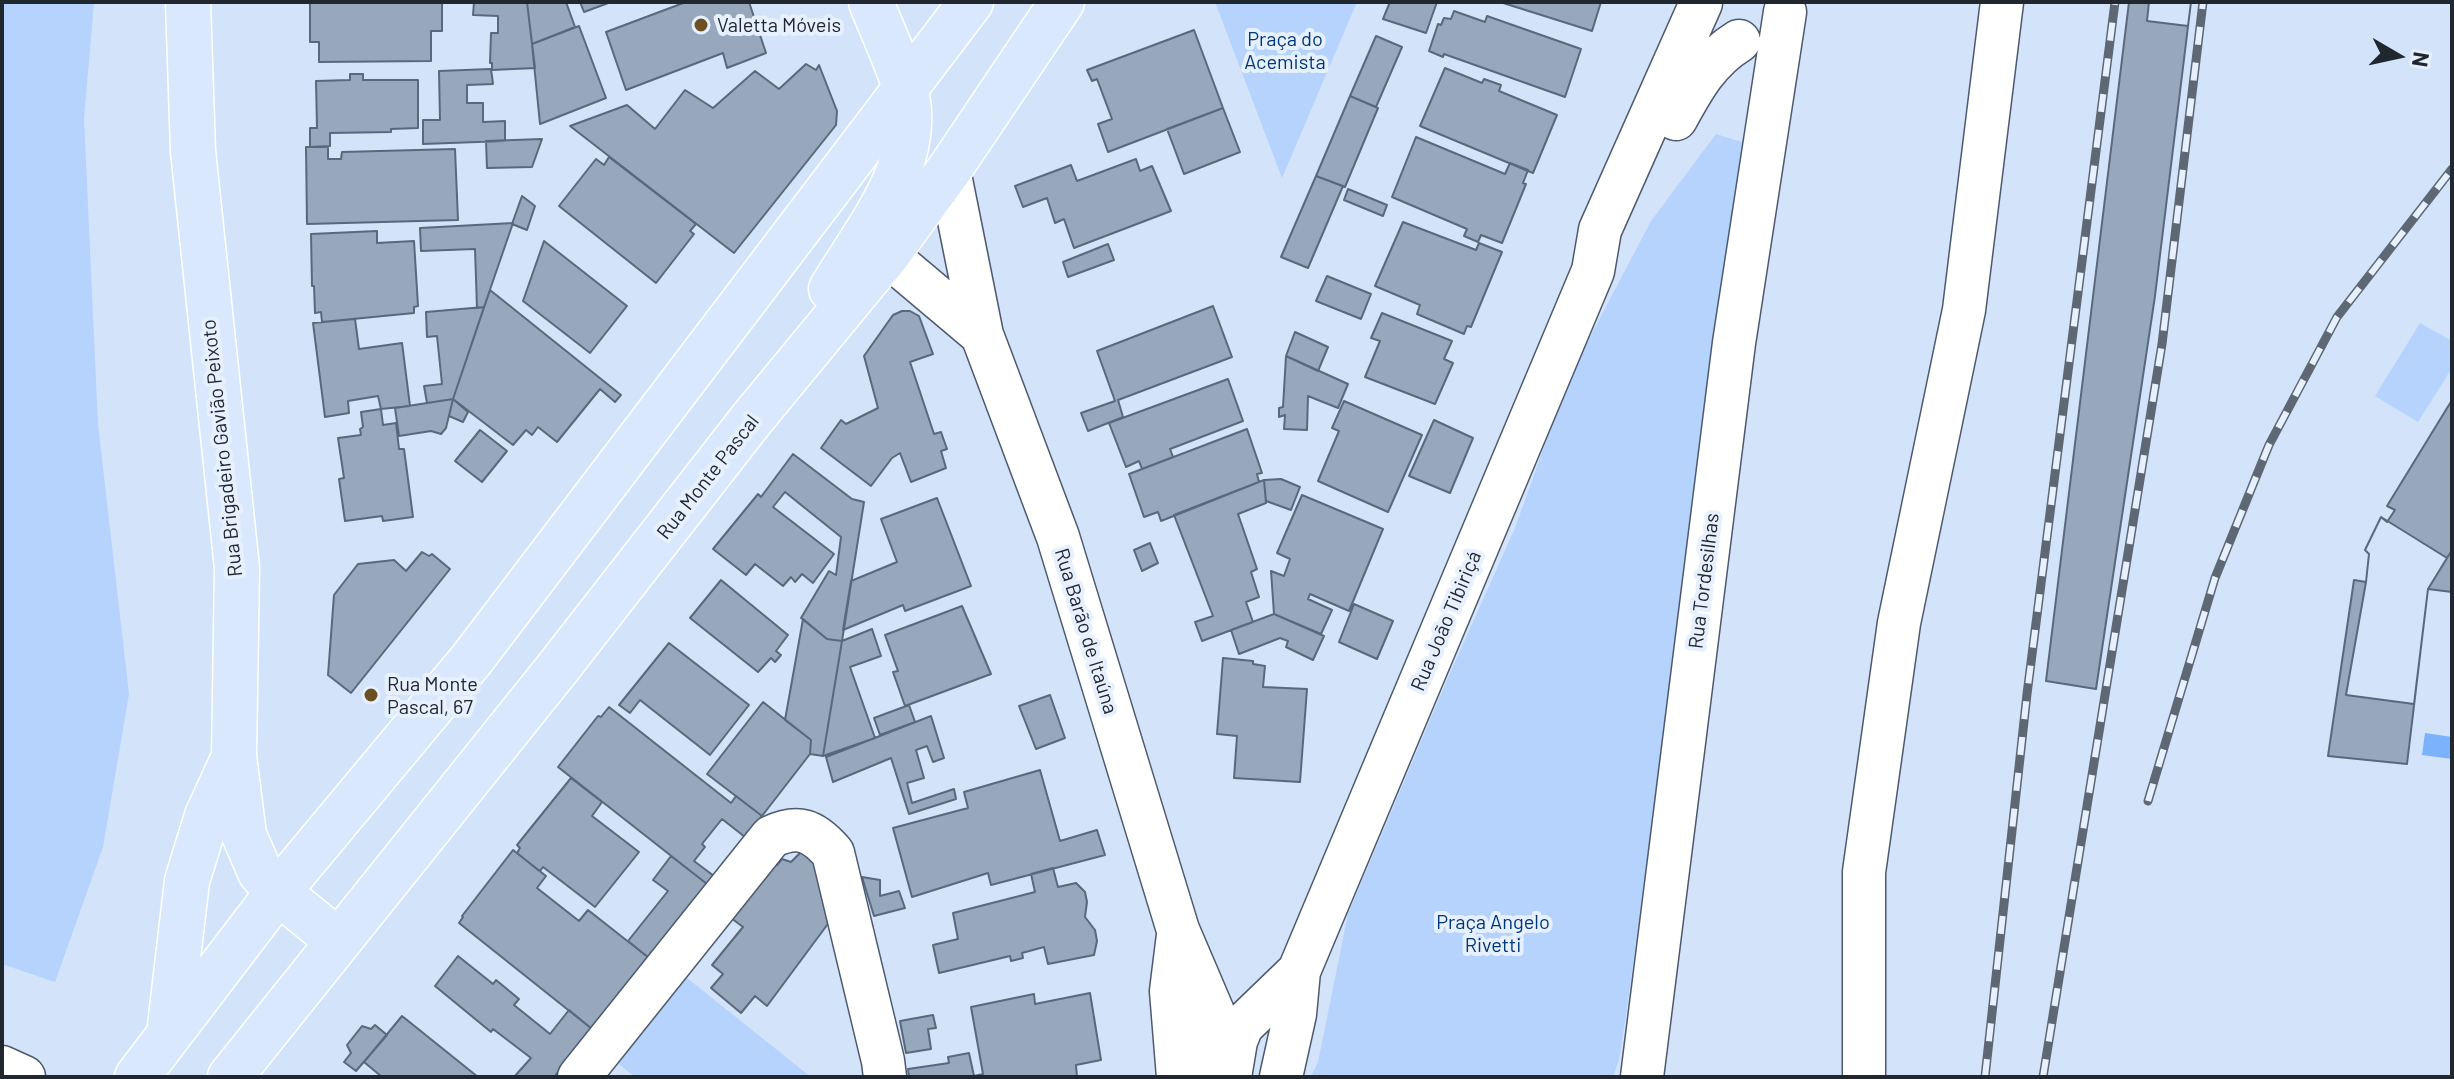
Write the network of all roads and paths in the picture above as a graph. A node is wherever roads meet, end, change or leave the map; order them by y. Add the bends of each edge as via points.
1 (188, 2) edge
2 (871, 2) edge
3 (971, 2) edge
4 (1062, 2) edge
5 (1701, 2) edge
6 (2002, 2) edge
7 (1786, 7) edge
8 (1747, 40) junction
9 (1772, 85) junction
10 (906, 90) junction
11 (949, 170) junction
12 (887, 255) junction
13 (1593, 271) junction
14 (982, 335) junction
15 (751, 420) junction
16 (234, 756) junction
17 (278, 892) junction
18 (1178, 930) junction
19 (337, 940) junction
20 (1299, 971) junction
21 (1227, 1019) junction
22 (168, 1036) junction
23 (2, 1067) edge
24 (24, 1077) edge
25 (137, 1077) edge
26 (230, 1077) edge
27 (579, 1077) edge
28 (885, 1077) edge
29 (1178, 1077) edge
30 (1213, 1077) edge
31 (1230, 1077) edge
32 (1281, 1077) edge
33 (1642, 1077) edge
34 (1864, 1077) edge

1 - 16 main road, Rua Brigadeiro Gavião Peixoto via 193,151 237,568
2 - 10 main road
3 - 10 main road
4 - 11 main road, Rua Monte Pascal
5 - 8 street via 1714,29
5 - 13 street, Rua João Tibiriçá via 1600,230
6 - 34 street via 1964,310 1899,623 1864,872
7 - 8 street, Rua João Tibiriçá via 1767,34
7 - 9 street, Rua Tordesilhas
8 - 9 street
8 - 13 street, Rua João Tibiriçá via 1720,53 1695,84 1619,236
9 - 33 street, Rua Tordesilhas via 1734,343
10 - 15 main road via 909,132 897,178
10 - 17 main road via 472,659
11 - 12 main road, Rua Monte Pascal
11 - 14 street, Rua Barão de Itaúna
12 - 14 street, Rua Barão de Itaúna
12 - 15 main road, Rua Monte Pascal
13 - 20 street, Rua João Tibiriçá
14 - 18 street, Rua Barão de Itaúna via 1058,537
15 - 19 main road, Rua Monte Pascal
16 - 17 main road, Rua Brigadeiro Gavião Peixoto via 244,835 260,872
16 - 22 main road via 207,816 187,881
17 - 19 main road, Rua Brigadeiro Gavião Peixoto
17 - 22 main road
18 - 21 street, Rua Barão de Itaúna
18 - 29 street, Rua Barão de Itaúna via 1171,991
19 - 26 main road
20 - 21 street, Rua João Tibiriçá
20 - 32 street, Rua João Tibiriçá
21 - 30 street, Rua Barão de Itaúna
21 - 31 street via 1236,1041
22 - 25 main road
23 - 24 street
27 - 28 street via 753,858 771,837 787,829 821,839 833,853

